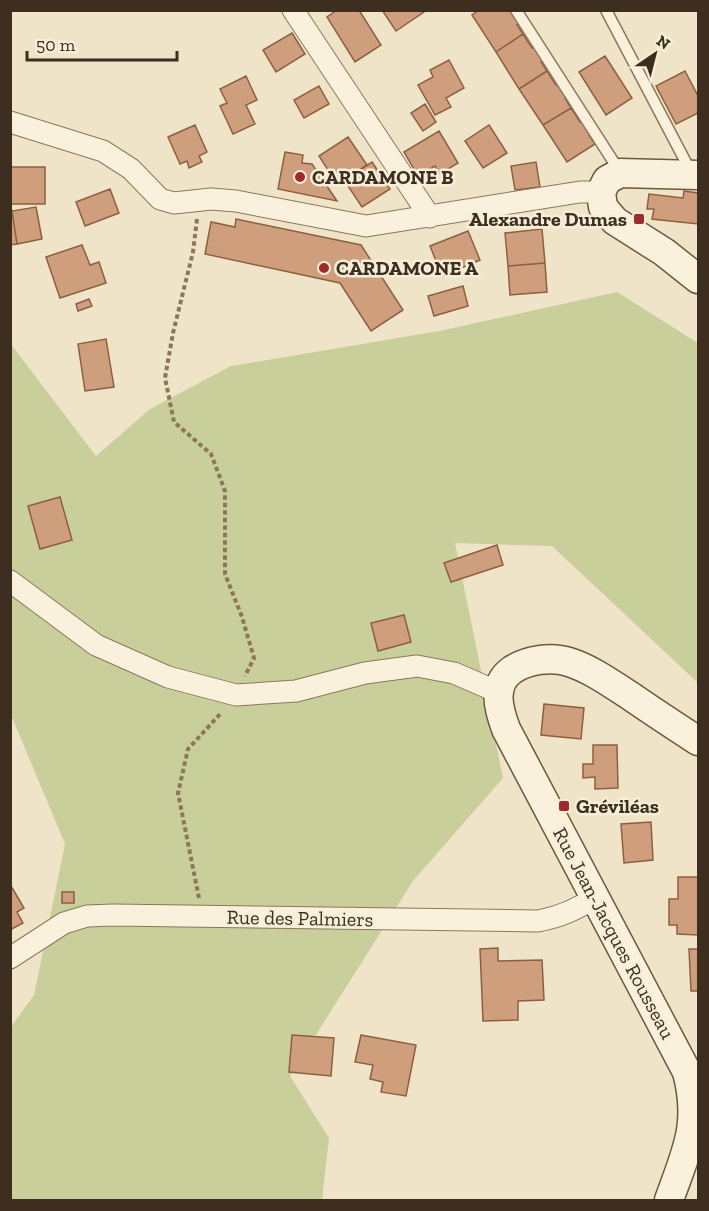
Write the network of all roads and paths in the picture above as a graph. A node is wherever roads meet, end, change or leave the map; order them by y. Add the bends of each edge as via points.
1 (293, 10) edge
2 (516, 10) edge
3 (606, 10) edge
4 (10, 122) edge
5 (695, 175) edge
6 (610, 182) junction
7 (194, 201) junction
8 (430, 217) junction
9 (699, 279) edge
10 (10, 581) edge
11 (498, 692) junction
12 (236, 694) junction
13 (699, 741) edge
14 (595, 897) junction
15 (203, 916) junction
16 (10, 958) edge
17 (669, 1200) edge

1 - 8 street
2 - 6 lane
3 - 5 lane
4 - 7 street via 103,150 131,169 160,200
5 - 6 main road
6 - 8 street via 580,192
6 - 9 main road via 603,207 615,221
7 - 8 street via 236,201 366,226
7 - 12 path via 198,220 193,252 165,378 174,422 211,454 225,491 225,574 254,658
10 - 12 street via 96,645 168,677
11 - 12 street via 454,673 417,666 365,673 296,692
11 - 13 main road via 505,675 524,664 541,659 567,661 594,673
11 - 14 main road, Rue Jean-Jacques Rousseau via 498,708 506,729
12 - 15 path via 188,749 178,793
14 - 15 street, Rue des Palmiers via 559,918 538,921
14 - 17 main road, Rue Jean-Jacques Rousseau via 687,1072 692,1091 693,1124
15 - 16 street, Rue des Palmiers via 87,916 64,923

